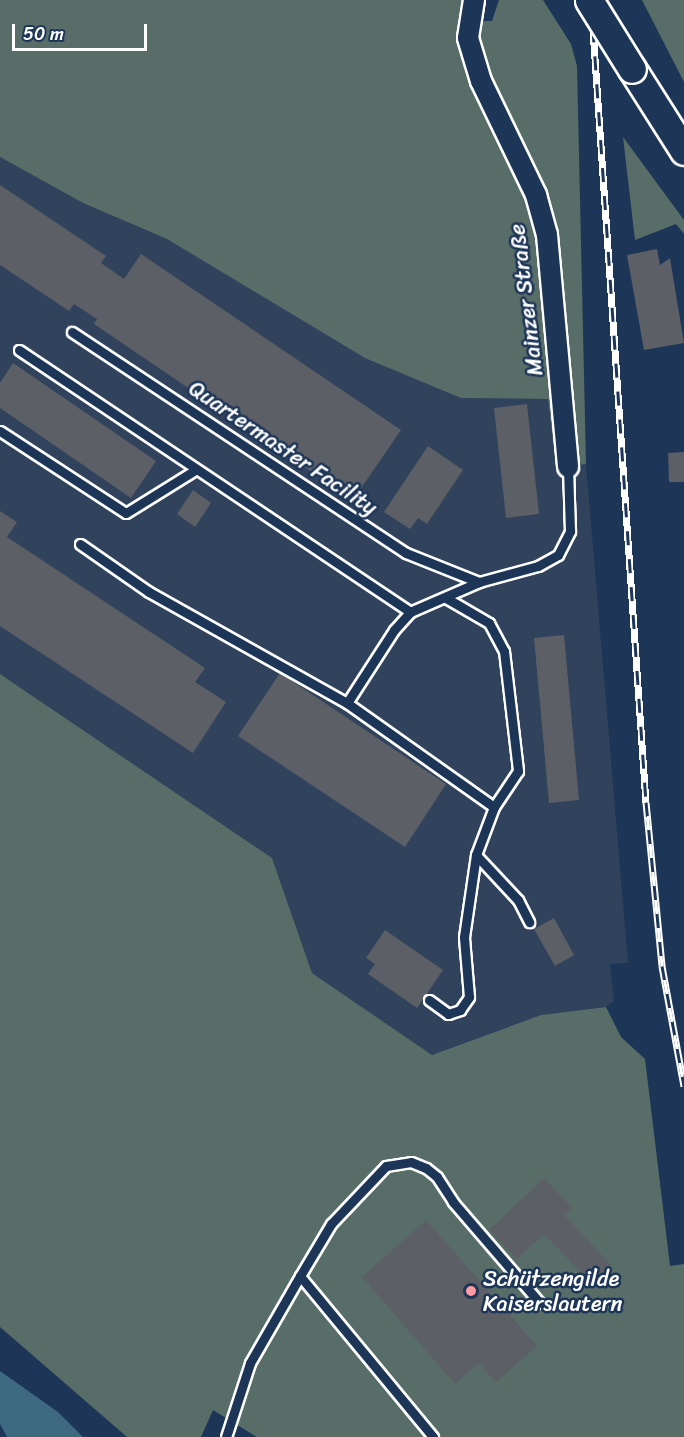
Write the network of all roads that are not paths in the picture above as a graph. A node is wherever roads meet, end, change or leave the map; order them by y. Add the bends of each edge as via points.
1 (474, 0) edge
2 (589, 0) edge
3 (684, 150) edge
4 (72, 332) dead end
5 (19, 350) dead end
6 (0, 431) edge
7 (568, 467) joint
8 (195, 470) junction
9 (81, 544) dead end
10 (479, 582) junction
11 (446, 598) junction
12 (410, 612) junction
13 (347, 703) junction
14 (494, 807) junction
15 (476, 855) junction
16 (529, 922) dead end
17 (429, 1000) dead end
18 (300, 1276) junction
19 (540, 1303) dead end
20 (226, 1437) edge
21 (433, 1437) edge

1 - 7 street, Mainzer Straße via 468,38 481,81 536,195 547,235
2 - 3 main road, bridge
4 - 10 lane, Quartermaster Facility via 405,553
5 - 8 lane
6 - 8 lane via 126,513
7 - 10 lane via 570,531 558,555 538,566
8 - 12 lane
9 - 13 lane via 149,592
10 - 11 lane
11 - 12 lane
11 - 14 lane via 489,623 504,651 518,771
12 - 13 lane
13 - 14 lane
14 - 15 lane
15 - 16 lane via 518,900
15 - 17 lane via 464,937 469,997 460,1010 448,1014
18 - 19 lane via 331,1224 372,1176 391,1164 411,1162 426,1167 437,1177 453,1202
18 - 20 lane via 250,1363
18 - 21 lane

